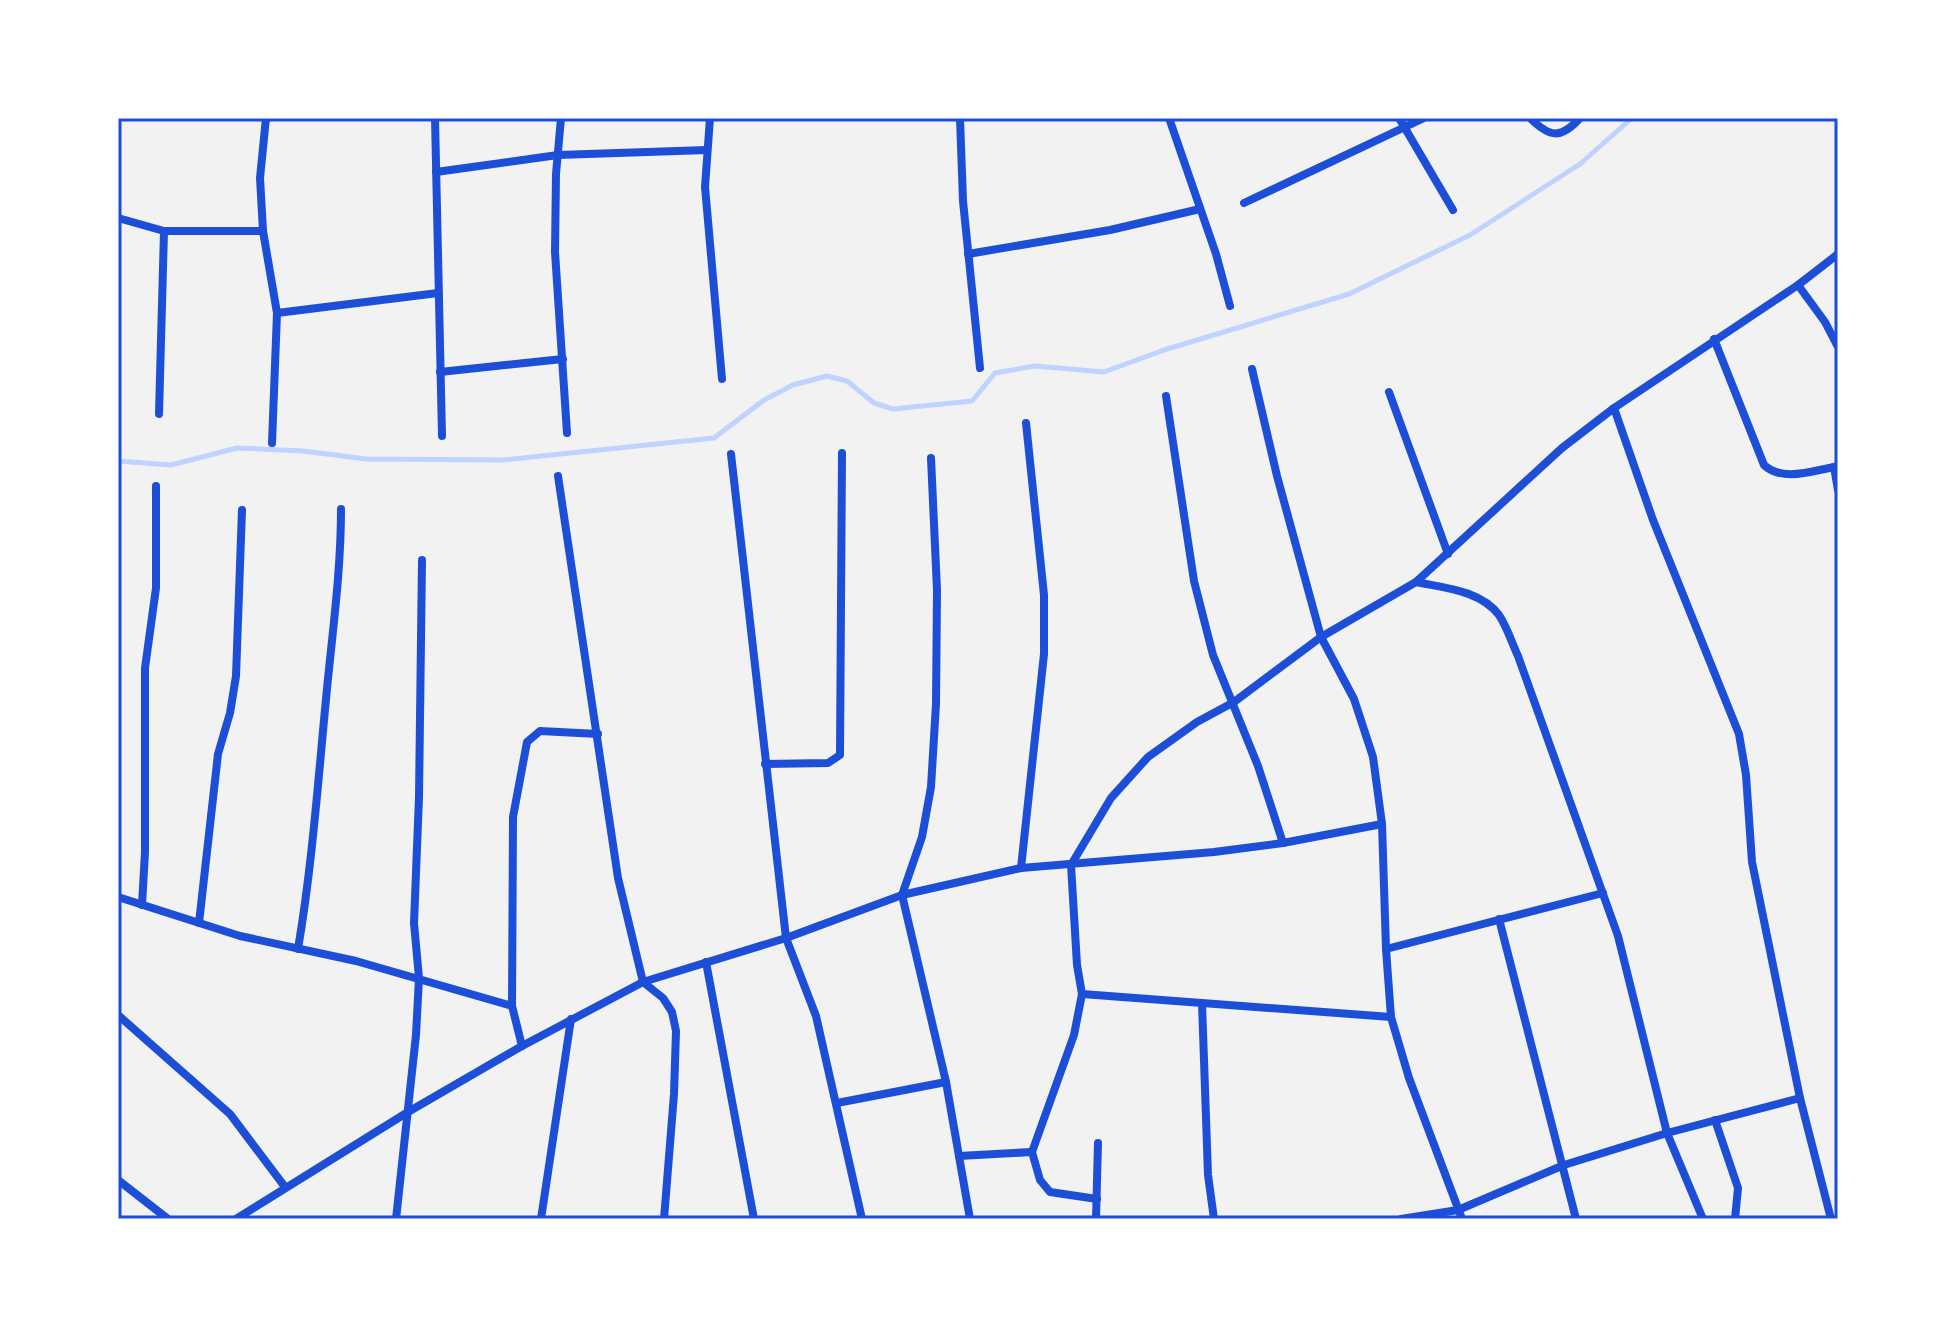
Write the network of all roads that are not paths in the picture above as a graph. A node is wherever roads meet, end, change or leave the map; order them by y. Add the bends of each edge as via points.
1 (266, 118) edge
2 (435, 118) edge
3 (561, 118) edge
4 (710, 118) edge
5 (960, 118) edge
6 (1169, 118) edge
7 (1424, 118) edge
8 (1530, 118) edge
9 (1580, 118) edge
10 (1402, 122) edge
11 (707, 150) junction
12 (558, 155) junction
13 (436, 172) junction
14 (1244, 203) dead end
15 (1200, 209) junction
16 (1453, 210) dead end
17 (118, 218) edge
18 (164, 231) junction
19 (263, 231) junction
20 (968, 254) junction
21 (1838, 254) edge
22 (1798, 285) junction
23 (438, 293) junction
24 (1230, 306) dead end
25 (277, 313) junction
26 (1714, 339) junction
27 (1838, 347) edge
28 (563, 359) junction
29 (980, 368) dead end
30 (1252, 369) dead end
31 (440, 372) junction
32 (722, 379) dead end
33 (1389, 392) dead end
34 (1166, 396) dead end
35 (1614, 408) junction
36 (159, 414) dead end
37 (1026, 423) dead end
38 (567, 433) dead end
39 (442, 436) dead end
40 (272, 443) dead end
41 (842, 453) dead end
42 (731, 454) dead end
43 (931, 458) dead end
44 (1836, 467) edge
45 (558, 476) dead end
46 (156, 486) dead end
47 (1838, 490) edge
48 (341, 509) dead end
49 (242, 510) dead end
50 (1448, 554) junction
51 (422, 560) dead end
52 (1416, 582) junction
53 (1321, 637) junction
54 (1234, 702) junction
55 (598, 734) junction
56 (765, 764) junction
57 (1382, 824) junction
58 (1283, 843) junction
59 (1071, 865) junction
60 (1021, 868) junction
61 (1603, 893) junction
62 (902, 895) junction
63 (118, 897) edge
64 (142, 905) junction
65 (1499, 919) junction
66 (199, 923) junction
67 (786, 938) junction
68 (298, 949) junction
69 (1386, 949) junction
70 (706, 962) junction
71 (419, 978) junction
72 (643, 982) junction
73 (1082, 994) junction
74 (1202, 1003) junction
75 (512, 1006) junction
76 (118, 1015) edge
77 (1391, 1017) junction
78 (571, 1019) junction
79 (522, 1046) junction
80 (946, 1082) junction
81 (1800, 1098) junction
82 (837, 1103) junction
83 (408, 1112) junction
84 (1715, 1120) junction
85 (1667, 1133) junction
86 (1098, 1143) dead end
87 (1032, 1152) junction
88 (959, 1156) junction
89 (1564, 1165) junction
90 (118, 1180) edge
91 (285, 1187) junction
92 (1097, 1199) junction
93 (1460, 1214) edge
94 (168, 1219) edge
95 (236, 1219) edge
96 (396, 1219) edge
97 (541, 1219) edge
98 (664, 1219) edge
99 (754, 1219) edge
100 (862, 1219) edge
101 (970, 1219) edge
102 (1096, 1219) edge
103 (1214, 1219) edge
104 (1401, 1219) edge
105 (1576, 1219) edge
106 (1703, 1219) edge
107 (1735, 1219) edge
108 (1831, 1219) edge

1 - 19 street via 260,178
2 - 13 street
3 - 12 street
4 - 11 street
5 - 20 street
6 - 15 street
7 - 10 street
8 - 9 street via 1557,135
10 - 14 street
10 - 16 street
11 - 12 street
11 - 32 street via 705,187
12 - 13 street
12 - 28 street via 555,252
13 - 23 street
15 - 20 street
15 - 24 street
17 - 18 street
18 - 19 street
18 - 36 street
19 - 25 street
20 - 29 street
21 - 22 street
22 - 26 street
22 - 27 street
23 - 25 street
23 - 31 street
25 - 40 street
26 - 35 street
26 - 44 street via 1764,465 1779,474
28 - 31 street
28 - 38 street
30 - 53 street
31 - 39 street
33 - 50 street
34 - 54 street via 1194,581 1213,655
35 - 50 street via 1516,487
35 - 81 street via 1739,734 1752,862
37 - 60 street via 1044,639
41 - 56 street via 840,755 828,763
42 - 56 street
43 - 62 street via 937,590 931,787 922,837
44 - 47 street
45 - 55 street
46 - 64 street via 156,588 145,668
48 - 68 street via 336,624
49 - 66 street via 236,676 218,754
50 - 52 street
51 - 71 street via 414,923
52 - 53 street
52 - 61 street via 1471,595 1500,617
53 - 54 street
53 - 57 street via 1364,727
54 - 58 street
54 - 59 street via 1148,757 1111,798
55 - 72 street via 618,878
55 - 75 street via 540,731 527,742 513,817
56 - 67 street
57 - 58 street
57 - 69 street
58 - 59 street
59 - 60 street
59 - 73 street
60 - 62 street
61 - 65 street
61 - 85 street
62 - 67 street
62 - 80 street
63 - 64 street
64 - 66 street
65 - 69 street
65 - 89 street
66 - 68 street
67 - 70 street
67 - 82 street via 816,1016
68 - 71 street
69 - 77 street
70 - 72 street
70 - 99 street
71 - 75 street
71 - 83 street
72 - 78 street
72 - 98 street via 668,1005 676,1031
73 - 74 street
73 - 87 street via 1074,1035
74 - 77 street
74 - 103 street
75 - 79 street
76 - 91 street via 230,1114
77 - 93 street
78 - 79 street
78 - 97 street
79 - 83 street
80 - 82 street
80 - 88 street
81 - 84 street
81 - 108 street
82 - 100 street
83 - 91 street
83 - 96 street
84 - 85 street
84 - 107 street via 1738,1188
85 - 89 street
85 - 106 street
86 - 92 street
87 - 88 street
87 - 92 street via 1040,1180 1050,1192
88 - 101 street
89 - 93 street
89 - 105 street
90 - 94 street
91 - 95 street
92 - 102 street
93 - 104 street

